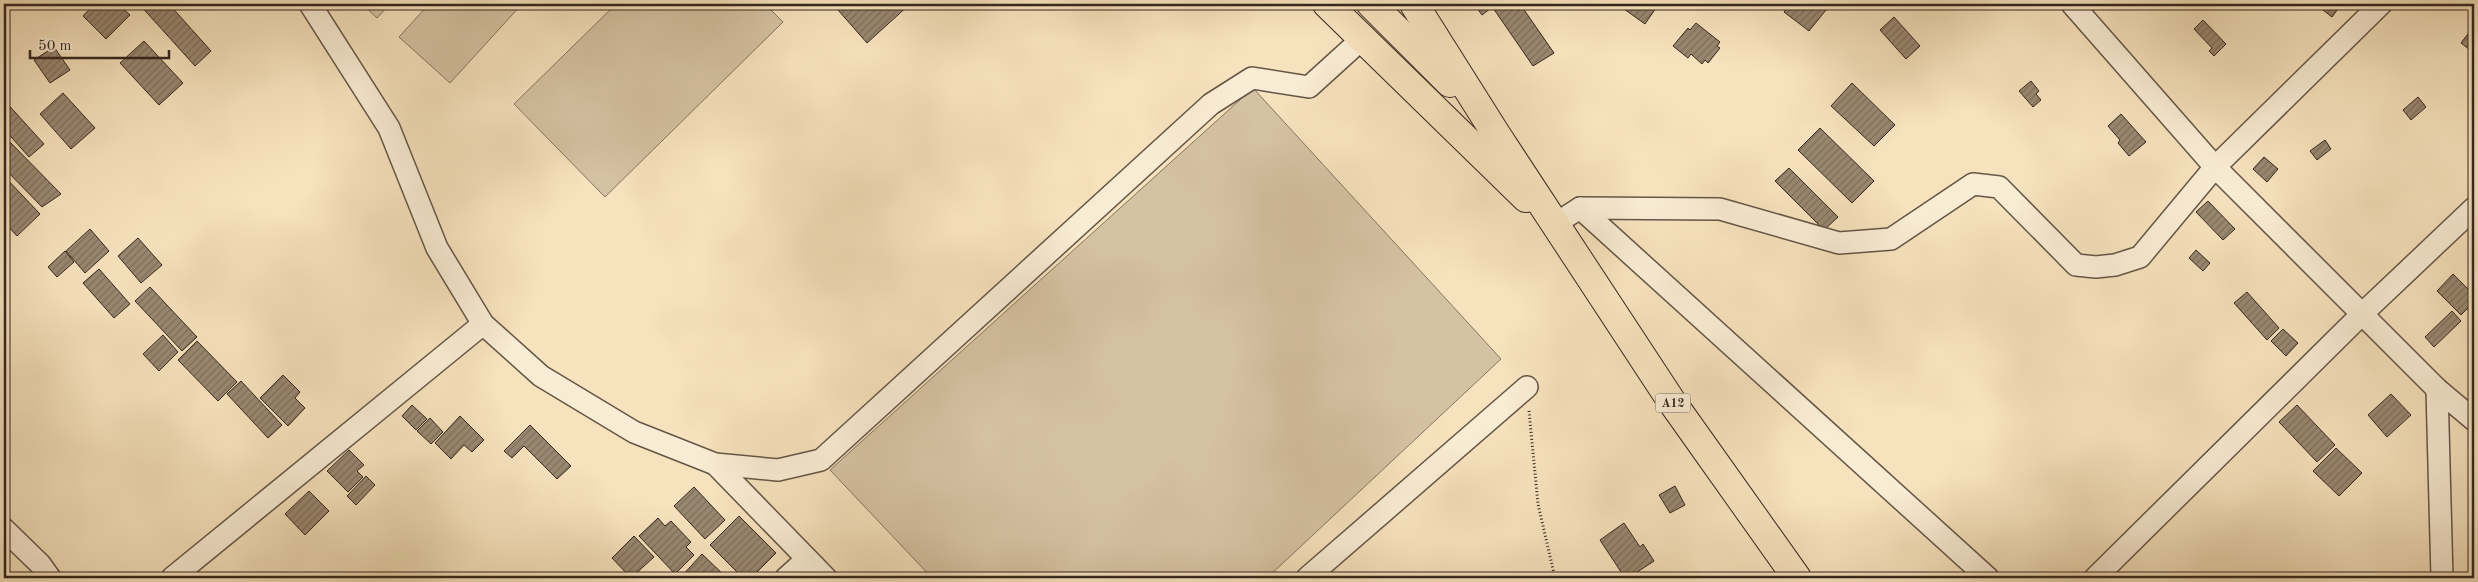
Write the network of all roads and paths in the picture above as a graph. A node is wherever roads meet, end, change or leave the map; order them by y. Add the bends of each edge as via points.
1 (310, 4) edge
2 (1327, 4) edge
3 (1414, 4) edge
4 (2072, 4) edge
5 (2381, 4) edge
6 (1386, 8) edge
7 (1362, 38) junction
8 (1496, 134) junction
9 (2215, 168) junction
10 (1580, 208) junction
11 (2474, 208) edge
12 (1555, 224) junction
13 (2362, 314) junction
14 (483, 324) junction
15 (1527, 387) joint
16 (2437, 389) junction
17 (2474, 420) edge
18 (715, 464) junction
19 (4, 529) edge
20 (807, 559) junction
21 (50, 578) edge
22 (172, 578) edge
23 (786, 578) edge
24 (826, 578) edge
25 (1307, 578) edge
26 (1555, 578) edge
27 (1797, 578) edge
28 (1988, 578) edge
29 (2095, 578) edge
30 (2442, 578) edge

1 - 14 street via 389,128 437,248
2 - 7 main road
3 - 8 main road, A12
4 - 9 street
5 - 9 street
6 - 7 main road
6 - 8 main road
7 - 12 main road via 1479,155
7 - 18 street via 1309,87 1252,78 1211,104 821,460 778,470
8 - 12 main road, A12
9 - 10 street via 2140,257 2096,267 2076,265 1999,187 1973,184 1891,239 1839,243 1720,209
9 - 13 street
10 - 12 street
10 - 28 street
11 - 13 street
12 - 27 main road, A12 via 1672,402
13 - 16 street
13 - 29 street
14 - 18 street via 541,376 634,432
14 - 22 street
15 - 25 street
15 - 26 path via 1538,504
16 - 17 street
16 - 30 street
18 - 20 street
19 - 21 street
20 - 23 street
20 - 24 street

